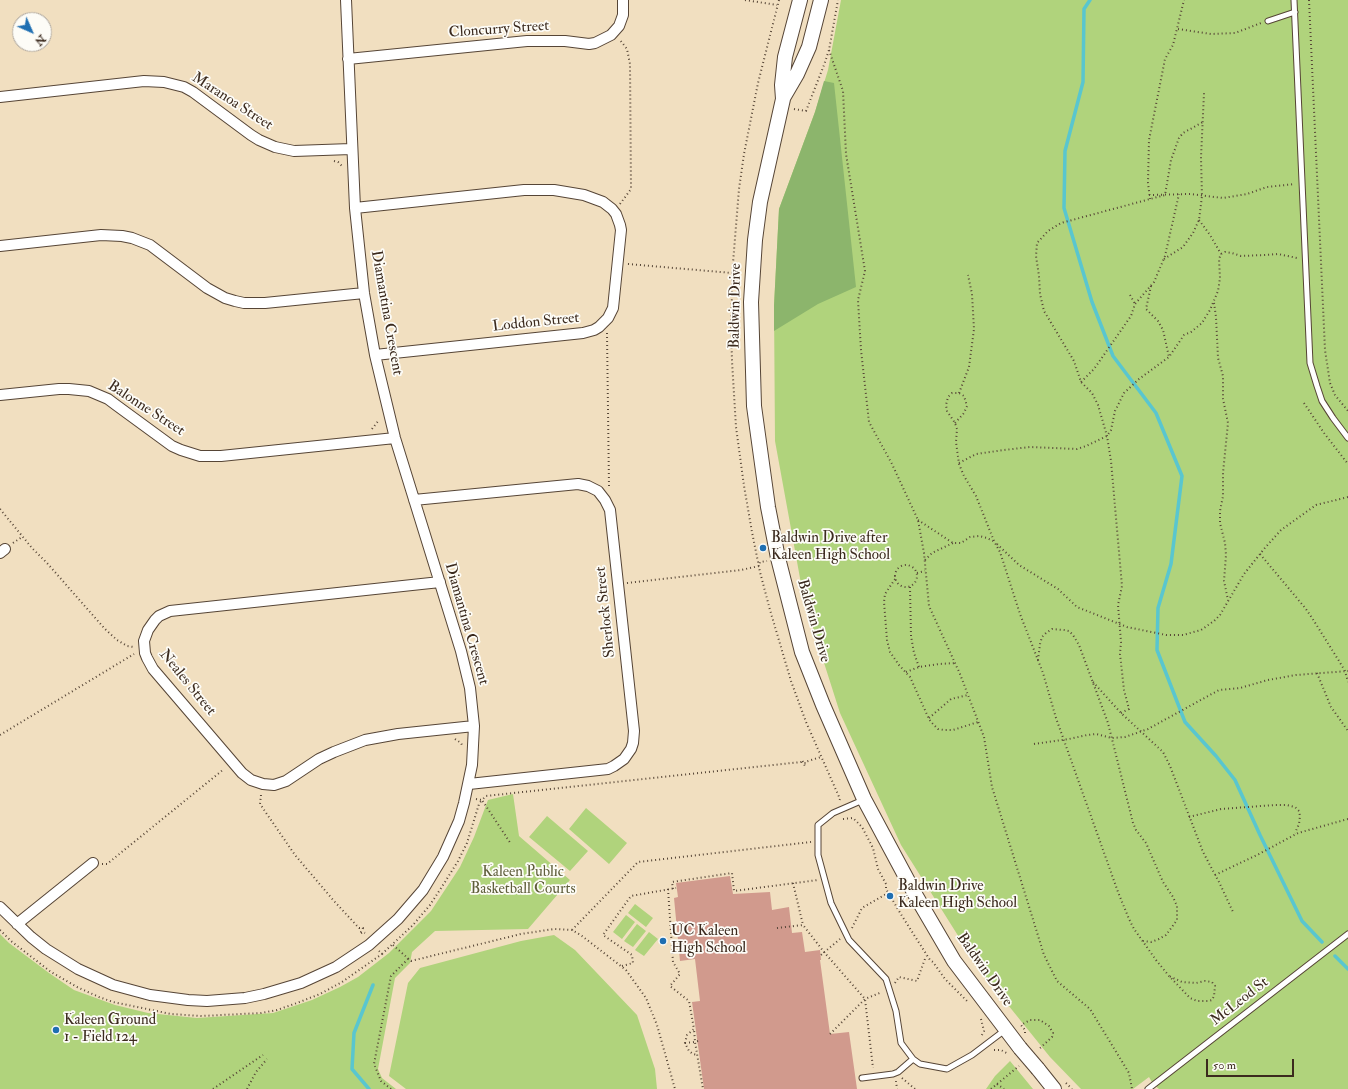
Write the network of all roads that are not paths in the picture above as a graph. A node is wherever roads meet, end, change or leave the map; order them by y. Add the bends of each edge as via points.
1 (346, 0) edge
2 (624, 0) edge
3 (800, 0) edge
4 (821, 0) edge
5 (1294, 0) edge
6 (1295, 12) junction
7 (1268, 21) road end
8 (348, 59) junction
9 (0, 97) edge
10 (782, 103) junction
11 (351, 149) junction
12 (355, 208) junction
13 (0, 246) edge
14 (364, 293) junction
15 (375, 355) junction
16 (0, 395) edge
17 (395, 438) junction
18 (1348, 438) edge
19 (414, 500) junction
20 (440, 582) junction
21 (474, 726) junction
22 (469, 784) junction
23 (864, 799) junction
24 (93, 863) road end
25 (0, 908) edge
26 (17, 924) junction
27 (1348, 934) edge
28 (1006, 1029) junction
29 (913, 1058) junction
30 (862, 1078) dead end
31 (1054, 1089) edge
32 (1148, 1089) edge

1 - 8 street, Diamantina Crescent
2 - 8 street, Cloncurry Street via 619,26 601,41 589,44 527,41
3 - 10 main road, Baldwin Drive via 785,58
4 - 10 main road, Baldwin Drive via 809,47
5 - 6 lane
6 - 7 lane
6 - 18 lane via 1310,362 1322,401
8 - 11 street, Diamantina Crescent
9 - 11 street, Maranoa Street via 144,81 164,82 193,92 251,135 276,147 294,151
10 - 23 main road, Baldwin Drive via 760,202 755,240 751,302 754,406 768,507 802,652
11 - 12 street, Diamantina Crescent
12 - 14 street, Diamantina Crescent
12 - 15 street, Loddon Street via 539,189 584,195 604,202 616,214 620,224 613,308 604,323 594,330
13 - 14 street via 101,235 122,236 150,246 212,290 235,301 265,303
14 - 15 street, Diamantina Crescent
15 - 17 street, Diamantina Crescent
16 - 17 street, Balonne Street via 59,389 89,392 108,399 172,446 200,456
17 - 19 street, Diamantina Crescent
19 - 20 street, Diamantina Crescent
19 - 22 street, Sherlock Street via 572,484 588,486 602,495 610,510 634,731 633,743 628,754 614,766 602,770
20 - 21 street, Diamantina Crescent via 466,670
20 - 21 street, Neales Street via 170,611 159,616 151,625 146,635 144,650 153,669 233,762 247,777 263,784 286,781 324,757 365,740
21 - 22 street, Diamantina Crescent
22 - 26 street, Diamantina Crescent via 459,821 434,874 398,920 336,967 283,989 245,998 207,1001 150,995 119,987 78,969 51,952
23 - 28 main road, Baldwin Drive via 954,961
23 - 29 lane via 838,810 818,826 818,855 831,902 849,940 886,979 896,1011 901,1043
24 - 26 street
25 - 26 street, Diamantina Crescent
27 - 32 lane, McLeod St
28 - 29 lane via 972,1055 946,1069 920,1064
28 - 31 main road, Baldwin Drive, bridge via 1015,1052 1038,1069
29 - 30 lane via 898,1072

